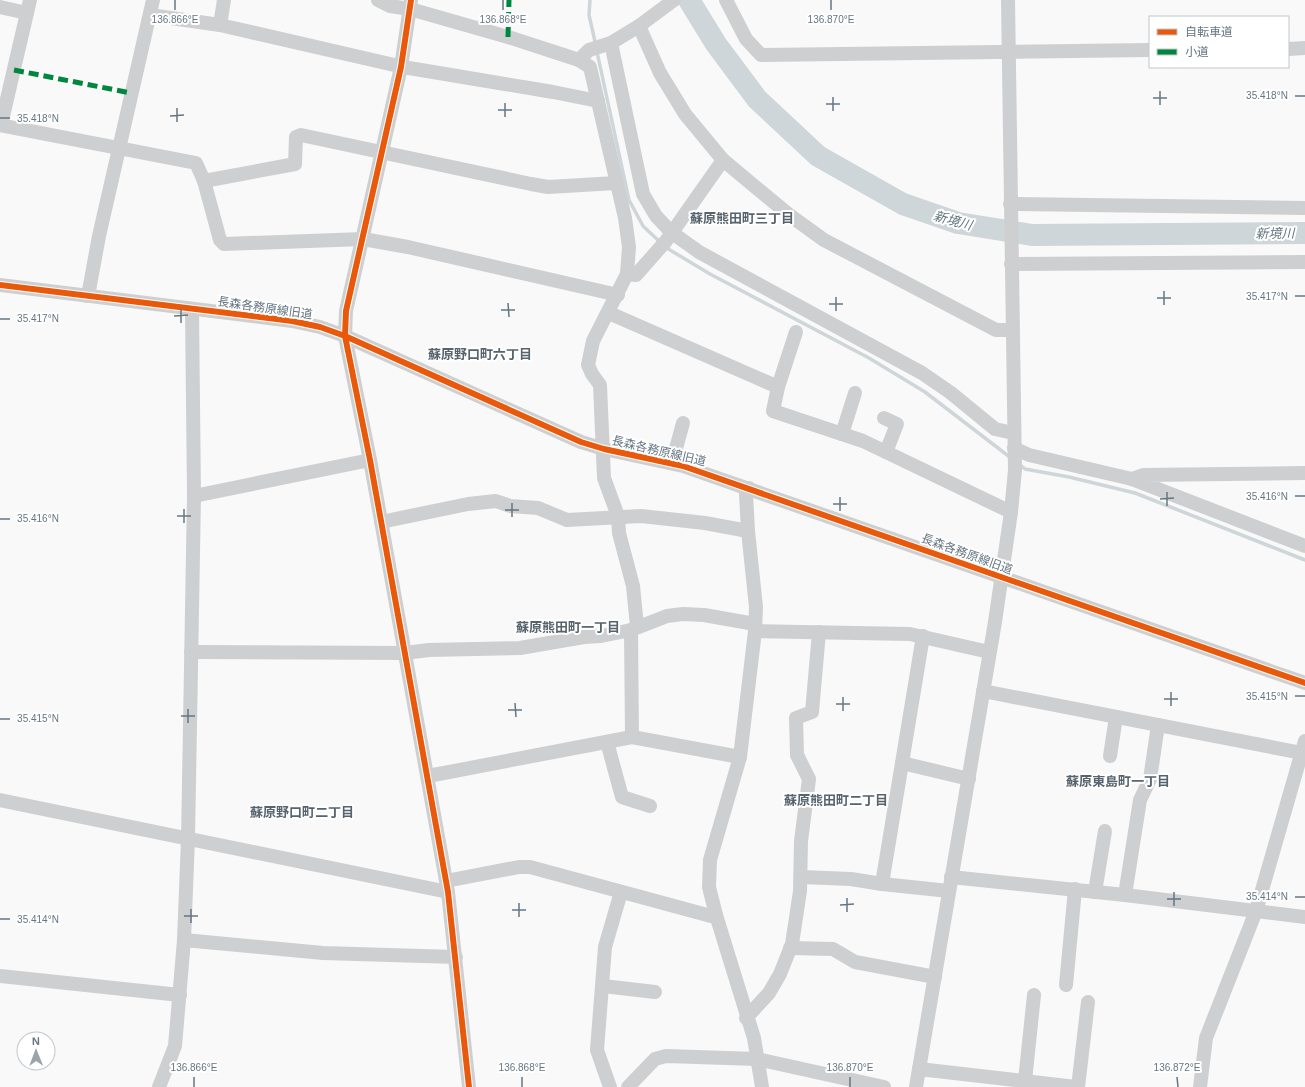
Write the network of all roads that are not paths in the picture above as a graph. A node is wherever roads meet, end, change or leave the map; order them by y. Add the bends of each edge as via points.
1 (153, 0) edge
2 (224, 0) edge
3 (378, 0) edge
4 (726, 0) edge
5 (1008, 0) edge
6 (673, 1) edge
7 (411, 5) edge
8 (28, 6) edge
9 (0, 7) edge
10 (150, 15) junction
11 (220, 25) junction
12 (639, 26) junction
13 (608, 43) junction
14 (1305, 48) edge
15 (1289, 49) edge
16 (1149, 50) edge
17 (1009, 51) junction
18 (584, 55) junction
19 (401, 67) junction
20 (598, 101) junction
21 (1, 125) edge
22 (118, 148) junction
23 (380, 153) junction
24 (723, 160) junction
25 (204, 181) junction
26 (616, 183) junction
27 (1010, 208) junction
28 (1305, 208) edge
29 (669, 236) junction
30 (363, 239) junction
31 (1011, 259) junction
32 (1305, 262) edge
33 (627, 274) junction
34 (0, 285) edge
35 (618, 295) junction
36 (88, 296) junction
37 (192, 308) junction
38 (609, 313) junction
39 (1012, 330) junction
40 (796, 332) dead end
41 (345, 336) junction
42 (778, 387) junction
43 (855, 393) dead end
44 (884, 418) dead end
45 (683, 423) dead end
46 (1013, 433) junction
47 (842, 434) junction
48 (604, 450) junction
49 (1014, 450) junction
50 (886, 452) junction
51 (370, 460) junction
52 (672, 463) junction
53 (1305, 473) edge
54 (1132, 479) junction
55 (749, 488) junction
56 (194, 496) junction
57 (1011, 512) junction
58 (618, 516) junction
59 (381, 522) junction
60 (748, 532) junction
61 (1305, 546) edge
62 (1001, 578) junction
63 (634, 628) junction
64 (755, 628) junction
65 (819, 632) junction
66 (923, 636) junction
67 (191, 652) junction
68 (989, 652) junction
69 (405, 653) junction
70 (1305, 683) edge
71 (983, 690) junction
72 (1116, 717) junction
73 (1158, 725) junction
74 (632, 737) junction
75 (607, 742) junction
76 (1303, 747) edge
77 (1110, 756) dead end
78 (740, 757) junction
79 (902, 763) junction
80 (428, 776) junction
81 (969, 779) junction
82 (0, 800) edge
83 (650, 806) dead end
84 (1105, 831) dead end
85 (188, 839) junction
86 (801, 877) junction
87 (951, 877) junction
88 (882, 884) junction
89 (447, 886) junction
90 (1075, 889) junction
91 (949, 891) junction
92 (621, 892) junction
93 (1095, 892) junction
94 (1125, 895) junction
95 (1256, 911) junction
96 (716, 915) junction
97 (1305, 917) edge
98 (184, 940) junction
99 (790, 948) junction
100 (456, 957) junction
101 (0, 976) edge
102 (935, 977) junction
103 (1066, 985) dead end
104 (603, 986) junction
105 (655, 992) dead end
106 (180, 995) junction
107 (1034, 995) dead end
108 (1088, 1002) dead end
109 (746, 1018) junction
110 (757, 1059) junction
111 (920, 1069) junction
112 (1025, 1081) junction
113 (159, 1087) edge
114 (469, 1087) edge
115 (610, 1087) edge
116 (628, 1087) edge
117 (762, 1087) edge
118 (884, 1087) edge
119 (916, 1087) edge
120 (1077, 1087) edge
121 (1200, 1087) edge

1 - 10 street
2 - 11 street
3 - 7 street via 390,6
4 - 17 street via 746,39 761,55
5 - 17 street
6 - 12 street
7 - 18 street
7 - 19 street
8 - 9 street
8 - 21 street
10 - 11 street
10 - 22 street
11 - 19 street
12 - 13 street
12 - 24 street via 660,73 685,114
13 - 18 street
13 - 29 street via 643,194
14 - 15 street
16 - 17 street
17 - 27 street
18 - 20 street via 590,67
19 - 20 street
19 - 23 street
20 - 26 street
21 - 22 street
22 - 25 street via 196,163
22 - 36 street
23 - 25 street via 301,135 296,137 295,164
23 - 26 street via 548,187
23 - 30 street
24 - 29 street
24 - 39 street via 824,240 996,330
25 - 30 street via 220,240 224,244
26 - 33 street via 629,247
27 - 28 street
27 - 31 street
29 - 33 street via 636,275
29 - 46 street via 922,373 995,429
30 - 35 street
30 - 41 street via 346,311
31 - 32 street
31 - 39 street
33 - 35 street
34 - 36 street, 長森各務原線旧道
35 - 38 street
36 - 37 street, 長森各務原線旧道
37 - 41 street, 長森各務原線旧道 via 292,321
37 - 56 street
38 - 42 street
38 - 48 street via 593,341 588,365 600,385
39 - 46 street
40 - 42 street
41 - 48 street, 長森各務原線旧道
41 - 51 street
42 - 47 street via 773,411
43 - 47 street
44 - 50 street via 897,424
45 - 52 street
46 - 49 street
47 - 50 street
48 - 52 street, 長森各務原線旧道
48 - 58 street via 604,478
49 - 54 street
49 - 57 street
50 - 57 street
51 - 56 street
51 - 59 street
52 - 55 street, 長森各務原線旧道
53 - 54 street via 1143,475
54 - 61 street
55 - 60 street via 746,494
55 - 62 street, 長森各務原線旧道
56 - 67 street
57 - 62 street
58 - 59 street via 567,520 538,508 510,506 496,501 468,504
58 - 60 street via 705,523
58 - 63 street via 619,533 633,586
59 - 69 street
60 - 64 street via 756,607
62 - 68 street
62 - 70 street, 長森各務原線旧道
63 - 64 street via 667,616 683,614 704,615
63 - 69 street via 601,636 520,648
63 - 74 street
64 - 65 street
64 - 78 street
65 - 66 street
65 - 86 street via 812,712 796,718 797,755 809,779 801,841
66 - 68 street
66 - 79 street
67 - 69 street
67 - 85 street
68 - 71 street
69 - 80 street
71 - 72 street
71 - 81 street
72 - 73 street
72 - 77 street
73 - 76 street
73 - 94 street via 1150,779 1140,800
74 - 75 street
74 - 78 street
75 - 80 street
75 - 83 street via 622,796
76 - 95 street
78 - 96 street via 710,860 709,887
79 - 81 street
79 - 88 street
80 - 89 street
81 - 87 street
82 - 85 street
84 - 93 street
85 - 89 street
85 - 98 street
86 - 88 street via 851,879
86 - 99 street
87 - 90 street
87 - 91 street
88 - 91 street
89 - 92 street via 518,867 530,867
89 - 100 street
90 - 93 street
90 - 103 street
91 - 102 street
92 - 96 street via 711,916
92 - 104 street via 605,947
93 - 94 street
94 - 95 street
95 - 97 street
95 - 121 street via 1206,1038
96 - 109 street
98 - 100 street via 323,953
98 - 106 street
99 - 102 street via 832,949 855,962
99 - 109 street via 769,993
100 - 114 street
101 - 106 street
102 - 111 street
104 - 105 street
104 - 115 street via 597,1050
106 - 113 street via 175,1046
107 - 112 street
108 - 120 street
109 - 110 street via 754,1038
110 - 116 street via 666,1056 655,1059
110 - 117 street
110 - 118 street
111 - 112 street
111 - 119 street
112 - 120 street

